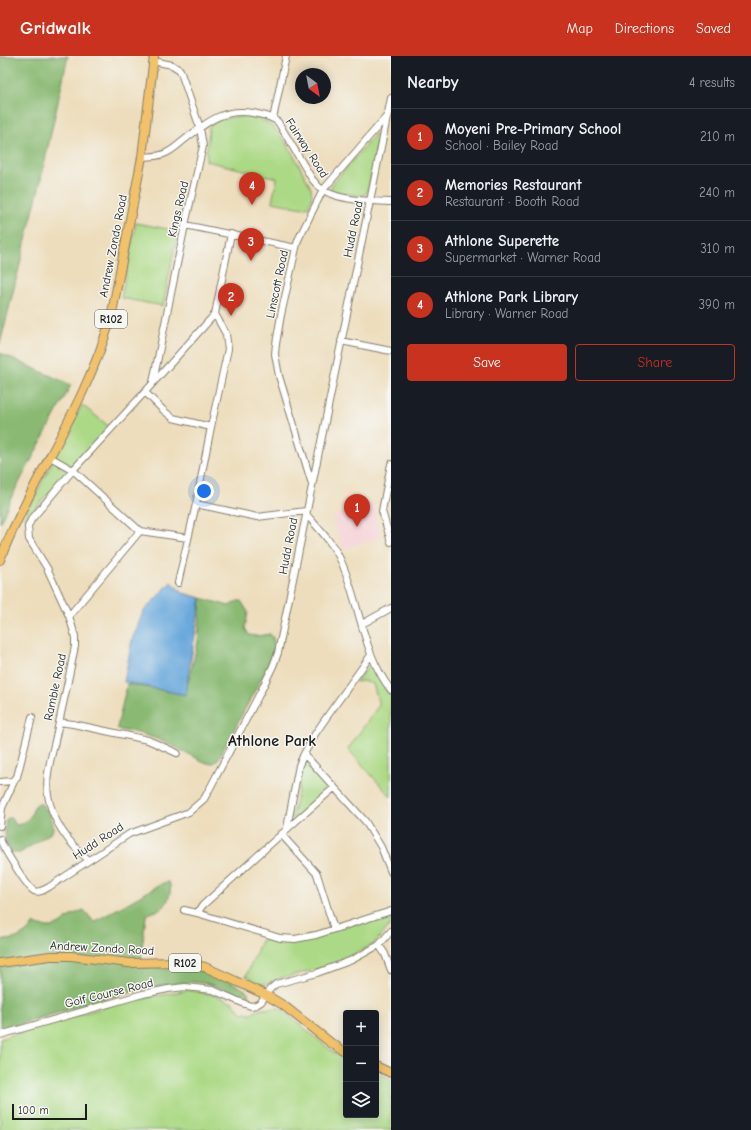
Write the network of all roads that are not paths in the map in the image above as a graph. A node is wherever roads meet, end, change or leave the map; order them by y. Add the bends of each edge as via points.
1 (286, 56) edge
2 (154, 58) edge
3 (391, 98) edge
4 (388, 115) junction
5 (273, 119) junction
6 (200, 128) junction
7 (142, 156) junction
8 (323, 190) junction
9 (370, 201) junction
10 (391, 202) edge
11 (185, 225) junction
12 (231, 234) junction
13 (296, 248) junction
14 (215, 314) junction
15 (341, 341) junction
16 (391, 351) edge
17 (153, 384) junction
18 (145, 392) junction
19 (211, 427) junction
20 (50, 457) junction
21 (391, 464) edge
22 (73, 470) junction
23 (312, 482) junction
24 (196, 504) junction
25 (306, 513) junction
26 (140, 531) junction
27 (188, 538) junction
28 (391, 542) edge
29 (0, 560) edge
30 (178, 583) dead end
31 (391, 608) edge
32 (69, 616) junction
33 (362, 624) junction
34 (371, 655) junction
35 (391, 690) edge
36 (32, 717) dead end
37 (59, 722) junction
38 (177, 753) dead end
39 (304, 754) junction
40 (15, 779) junction
41 (0, 782) edge
42 (334, 788) junction
43 (0, 826) edge
44 (287, 828) junction
45 (281, 834) junction
46 (0, 839) edge
47 (89, 860) junction
48 (391, 872) edge
49 (184, 910) dead end
50 (391, 912) edge
51 (197, 913) junction
52 (334, 929) junction
53 (391, 931) edge
54 (380, 945) junction
55 (0, 963) edge
56 (391, 970) edge
57 (266, 995) junction
58 (0, 1035) edge
59 (343, 1050) edge
60 (379, 1067) edge
61 (391, 1073) edge

1 - 5 street
2 - 6 street, Kings Road via 180,70
2 - 7 main road, Andrew Zondo Road / R102
3 - 4 street, Hudd Road
4 - 8 street, Linscott Road
4 - 9 street, Hudd Road
5 - 6 street, Fairway Road via 249,113 229,114 212,119
5 - 8 street, Fairway Road via 282,128 312,179
6 - 7 street, Fairway Road via 166,154
6 - 11 street, Kings Road via 203,139 202,157
7 - 20 main road, Andrew Zondo Road / R102 via 106,336 89,379
8 - 9 street, Fairway Road via 337,196
8 - 13 street, Linscott Road
9 - 10 street, Fairway Road
9 - 15 street, Hudd Road
11 - 12 street
11 - 17 street, Kings Road
12 - 13 street
12 - 14 street
13 - 23 street, Linscott Road via 281,315 276,354 279,376
14 - 17 street
14 - 19 street via 226,334 228,349
15 - 16 street
15 - 23 street, Hudd Road
17 - 18 street
18 - 19 street via 173,418
18 - 22 street
19 - 24 street
20 - 22 street
20 - 29 main road, Andrew Zondo Road / R102
21 - 28 street via 382,511
22 - 26 street
22 - 32 street, Ramble Road via 30,520 28,527 29,539 47,568
23 - 25 street, Hudd Road
24 - 25 street via 257,517
24 - 27 street
25 - 33 street via 341,560
25 - 47 street, Hudd Road via 275,660 204,799 189,812 133,832
26 - 27 street
26 - 32 street
27 - 30 street
31 - 33 street
32 - 37 street, Ramble Road via 75,646
33 - 34 street
34 - 35 street
34 - 39 street via 322,723
36 - 40 street
37 - 38 street via 148,740
37 - 47 street, Ramble Road via 48,780 48,796 54,815 66,836 77,851
39 - 42 street
39 - 44 street
40 - 41 street
40 - 43 street via 2,808
42 - 44 street
42 - 48 street via 371,830
44 - 45 street
45 - 51 street
45 - 52 street via 317,874
46 - 47 street, Hudd Road via 30,888 37,892
49 - 51 street
50 - 52 street
51 - 52 street via 288,939 306,938
53 - 54 street
54 - 56 street
54 - 57 street via 334,968 276,984
55 - 57 main road, Andrew Zondo Road / R102 via 50,956 129,963 179,962 210,968
57 - 58 street, Golf Course Road via 261,1002 251,1006 212,990 168,989
57 - 59 main road, Andrew Zondo Road / R102
60 - 61 main road

